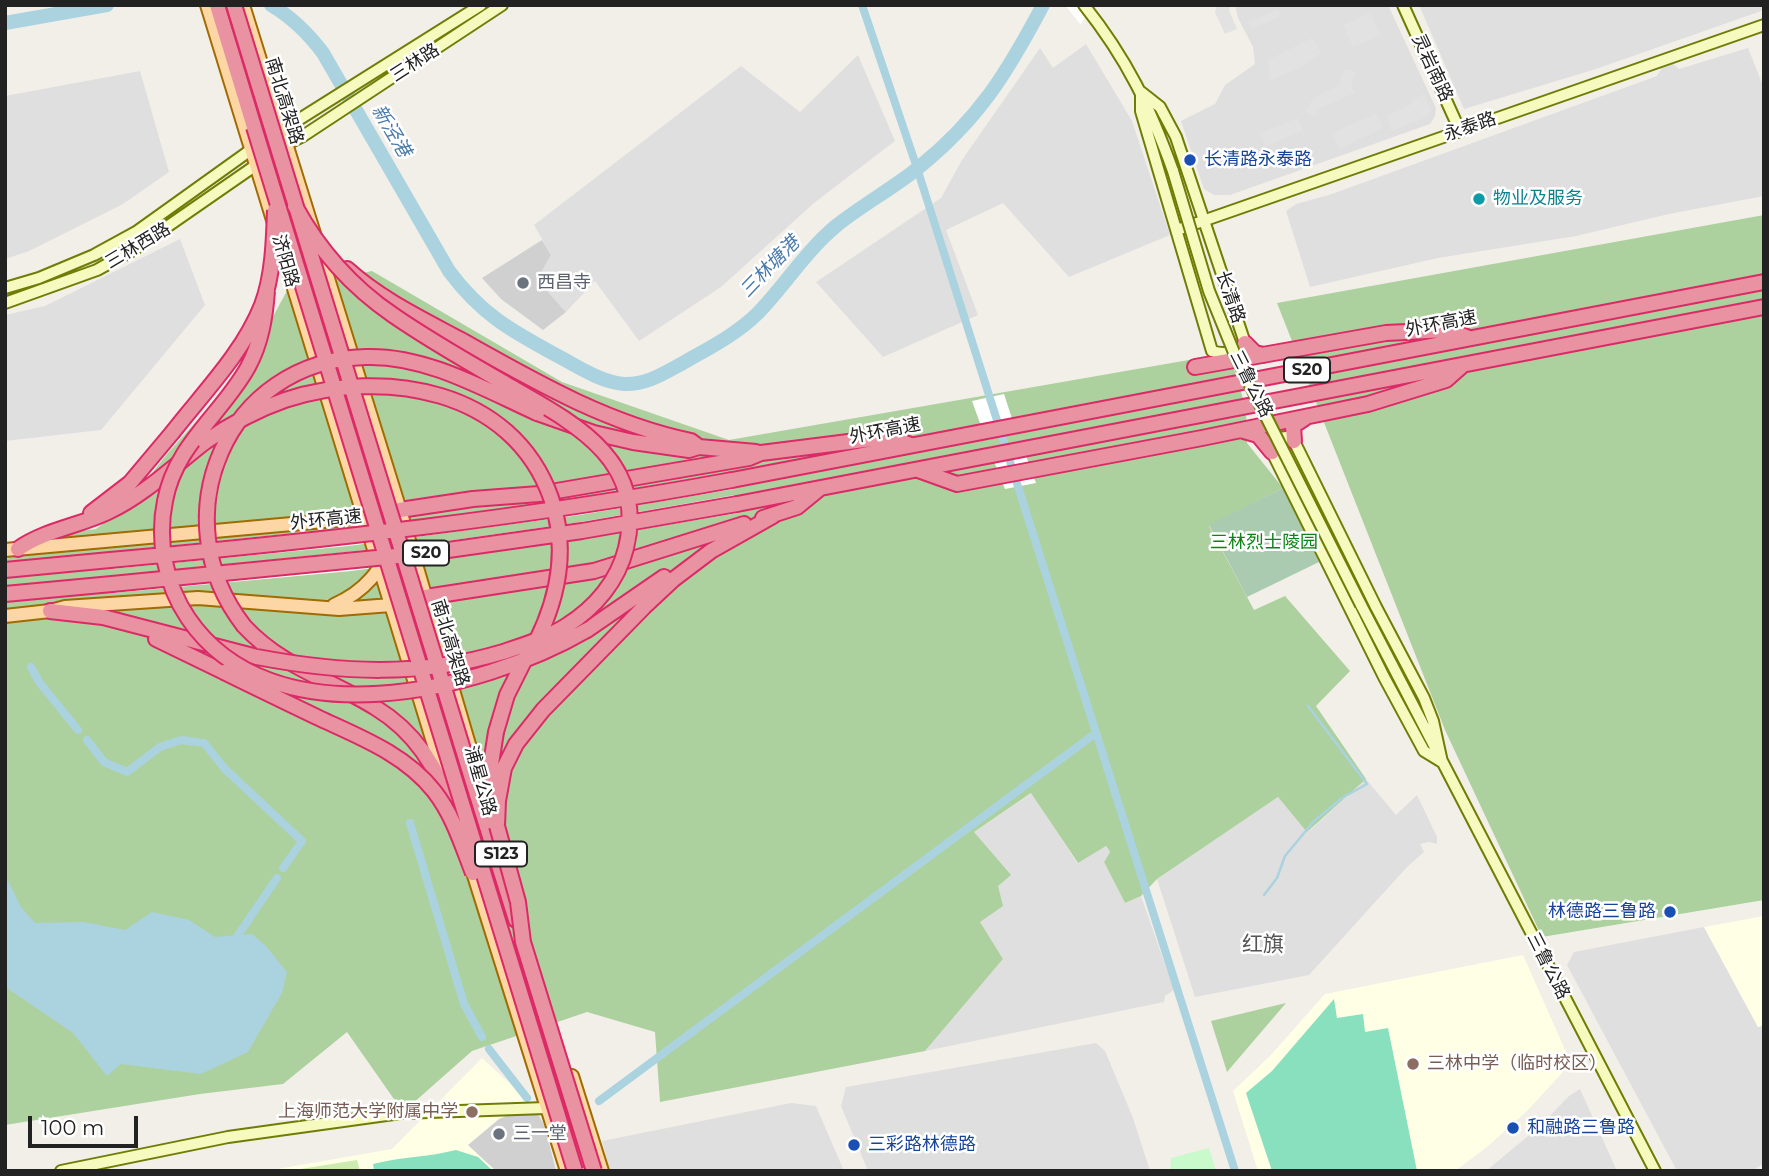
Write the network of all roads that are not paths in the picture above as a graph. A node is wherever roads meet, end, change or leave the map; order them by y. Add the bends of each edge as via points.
1 (207, 5) edge
2 (217, 5) edge
3 (234, 5) edge
4 (243, 5) edge
5 (481, 5) edge
6 (502, 5) edge
7 (1084, 5) edge
8 (1403, 5) edge
9 (1764, 25) edge
10 (1140, 92) junction
11 (283, 130) junction
12 (1461, 131) junction
13 (285, 145) junction
14 (252, 149) junction
15 (257, 164) junction
16 (1173, 171) joint
17 (275, 198) junction
18 (295, 206) junction
19 (1204, 221) junction
20 (1177, 230) junction
21 (318, 242) junction
22 (1764, 282) edge
23 (5, 288) edge
24 (267, 290) junction
25 (5, 303) edge
26 (1764, 307) edge
27 (1471, 338) junction
28 (1245, 343) junction
29 (1212, 351) junction
30 (1263, 355) junction
31 (1464, 364) junction
32 (1195, 367) joint
33 (1308, 417) junction
34 (1239, 430) junction
35 (1294, 440) junction
36 (912, 446) junction
37 (699, 447) junction
38 (1272, 452) junction
39 (761, 453) junction
40 (916, 470) junction
41 (820, 488) junction
42 (400, 510) junction
43 (773, 516) junction
44 (363, 517) junction
45 (404, 525) junction
46 (65, 529) junction
47 (12, 549) edge
48 (711, 551) junction
49 (379, 569) junction
50 (5, 570) edge
51 (5, 594) edge
52 (426, 597) junction
53 (391, 605) junction
54 (331, 607) junction
55 (50, 611) junction
56 (5, 615) edge
57 (138, 626) junction
58 (1442, 762) junction
59 (497, 826) junction
60 (460, 837) junction
61 (499, 927) junction
62 (523, 942) junction
63 (546, 1108) junction
64 (61, 1171) edge
65 (567, 1171) edge
66 (575, 1171) edge
67 (594, 1171) edge
68 (602, 1171) edge
69 (1655, 1171) edge

1 - 14 main road, 济阳路
2 - 17 highway, 南北高架路, bridge
3 - 18 highway, 南北高架路, bridge
4 - 11 main road, 济阳路
5 - 11 main road, 三林路
6 - 13 main road, 三林路
7 - 10 main road, 长清路
8 - 12 main road, 灵岩南路
9 - 12 main road, 永泰路
10 - 16 main road, 长清路
10 - 19 main road, 长清路 via 1160,107 1176,136
10 - 20 main road, 长清路 via 1140,111
11 - 13 main road, 济阳路
11 - 14 main road, 三林路
12 - 19 main road, 永泰路
13 - 15 main road, 三林路
13 - 42 main road, 济阳路
14 - 15 main road, 济阳路
14 - 23 main road, 三林西路 via 136,232 94,255
15 - 25 main road, 三林西路 via 169,228 97,270
15 - 44 main road, 济阳路
16 - 58 main road, 三鲁公路, bridge via 1209,290 1235,355
17 - 24 highway, bridge
17 - 61 highway, 南北高架路, bridge
18 - 21 highway, bridge
18 - 62 highway, 南北高架路, bridge
19 - 20 main road, 永泰路
19 - 28 main road, 长清路
20 - 29 main road, 长清路
21 - 37 highway, bridge via 400,307 578,403
21 - 57 highway, bridge via 340,271 393,316 565,418 607,454 622,483 629,513 627,543 614,579 584,613 549,635 453,664 394,671 337,670 257,657
22 - 27 highway, 外环高速 / S20
24 - 46 highway, bridge via 255,321 232,355 130,483
24 - 48 highway, bridge via 260,340 248,367 183,453 165,497 162,544 169,579 185,613 205,639 239,665 269,679 312,690 363,694 426,689 487,675 587,630 695,554
26 - 31 highway, S20
27 - 30 highway via 1448,330 1395,332
27 - 36 highway, 外环高速 / S20
28 - 29 main road, 长清路 via 1231,352
28 - 30 highway
29 - 32 main road via 1206,362
30 - 32 highway
31 - 33 highway via 1446,380
31 - 40 highway, S20
33 - 34 highway
33 - 35 highway via 1293,426
34 - 38 highway via 1258,435
34 - 40 highway via 957,484
35 - 38 main road, 三鲁公路 via 1278,438
35 - 58 main road, 三鲁公路 via 1424,698
36 - 39 highway via 888,437
36 - 50 highway, 外环高速 / S20, bridge via 579,507 424,529
37 - 39 highway
37 - 60 highway, bridge via 689,450 613,438 537,413 419,364 378,357 337,360 299,373 254,404 237,425 209,486 209,554 216,580 253,636 281,659 376,708 408,733 438,776
38 - 58 main road, 三鲁公路 via 1424,751
39 - 42 highway via 577,488
40 - 41 highway, S20
41 - 43 highway via 797,508
41 - 51 highway, S20, bridge via 582,531 427,553
42 - 44 main road
42 - 45 main road, 浦星公路 / S123
43 - 48 highway
43 - 52 highway via 594,571
44 - 47 main road
44 - 49 main road, 浦星公路 / S123
45 - 49 main road
45 - 52 main road, 浦星公路 / S123
46 - 47 highway
46 - 59 highway, bridge via 122,505 235,422 285,400 336,388 385,386 429,392 473,408 503,428 530,457 549,492 560,545 549,614 507,695 496,732 491,781
48 - 59 highway via 644,607 555,697 516,744 501,777
49 - 53 main road, 浦星公路 / S123
49 - 54 main road via 356,595
52 - 53 main road
52 - 68 main road, 浦星公路 / S123 via 507,874
53 - 54 main road
53 - 63 main road, 浦星公路 / S123
54 - 55 main road via 198,598
55 - 56 main road
55 - 57 highway
57 - 60 highway, bridge via 396,758 433,790
58 - 69 main road, 三鲁公路
59 - 62 highway, bridge via 512,876
60 - 61 highway, bridge
61 - 66 highway, 南北高架路, bridge
62 - 67 highway, 南北高架路, bridge
63 - 64 main road via 401,1113 228,1137
63 - 65 main road, 浦星公路 / S123

